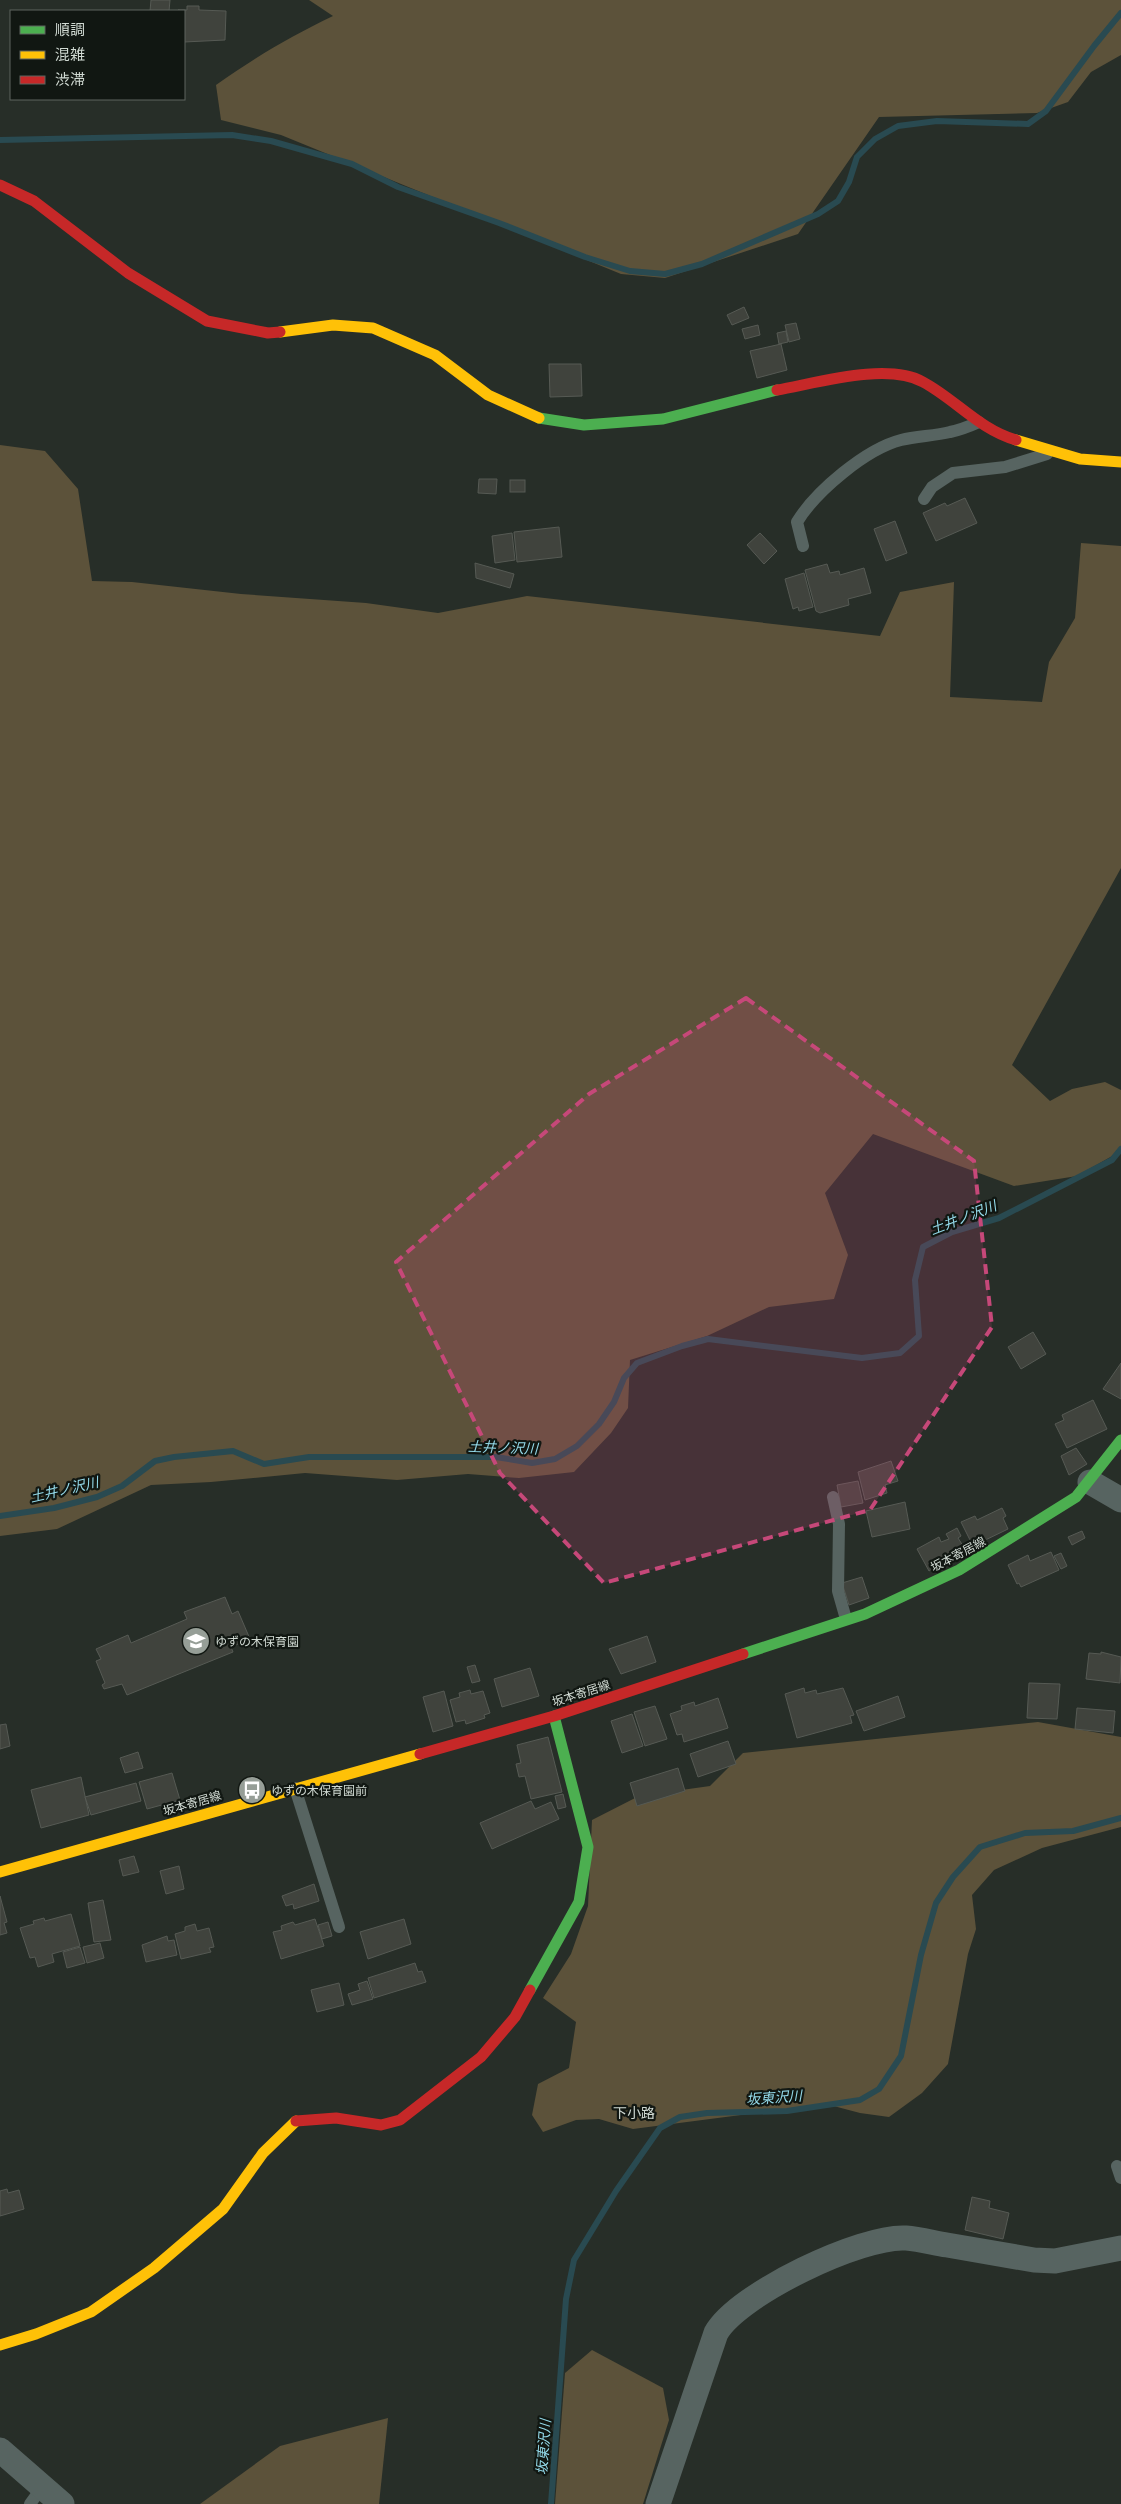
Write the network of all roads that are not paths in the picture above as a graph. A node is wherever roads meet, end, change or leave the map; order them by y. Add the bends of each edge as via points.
1 (0, 185) edge
2 (979, 422) junction
3 (1055, 452) junction
4 (1121, 462) edge
5 (924, 499) dead end
6 (804, 546) dead end
7 (1121, 1440) edge
8 (1090, 1482) junction
9 (833, 1497) dead end
10 (1121, 1500) edge
11 (846, 1619) junction
12 (554, 1716) junction
13 (295, 1788) junction
14 (0, 1872) edge
15 (339, 1928) dead end
16 (1121, 2248) edge
17 (0, 2345) edge
18 (0, 2450) edge
19 (36, 2495) edge
20 (62, 2504) edge
21 (658, 2504) edge

1 - 2 street via 34,201 128,273 207,321 268,333 333,325 373,328 435,355 488,395 536,418 584,425 663,419 776,390 879,372 922,381
2 - 3 street via 1011,439
2 - 6 lane via 951,432 900,440 882,447 835,478 806,508 798,522
3 - 4 street via 1080,459
3 - 5 lane via 1005,466 953,472 932,487
7 - 8 street, 坂本寄居線
8 - 10 street
8 - 11 street, 坂本寄居線 via 1068,1503 1000,1548 891,1603
9 - 11 lane via 839,1524 838,1591
11 - 12 street, 坂本寄居線
12 - 13 street, 坂本寄居線
12 - 17 street via 588,1847 579,1902 515,2017 481,2057 400,2120 381,2125 336,2118 296,2122 262,2153 223,2209 154,2268 91,2312
13 - 14 street, 坂本寄居線
13 - 15 lane
16 - 21 street via 1048,2261 905,2238 869,2242 797,2272 750,2298 721,2323
18 - 19 street
19 - 20 street

